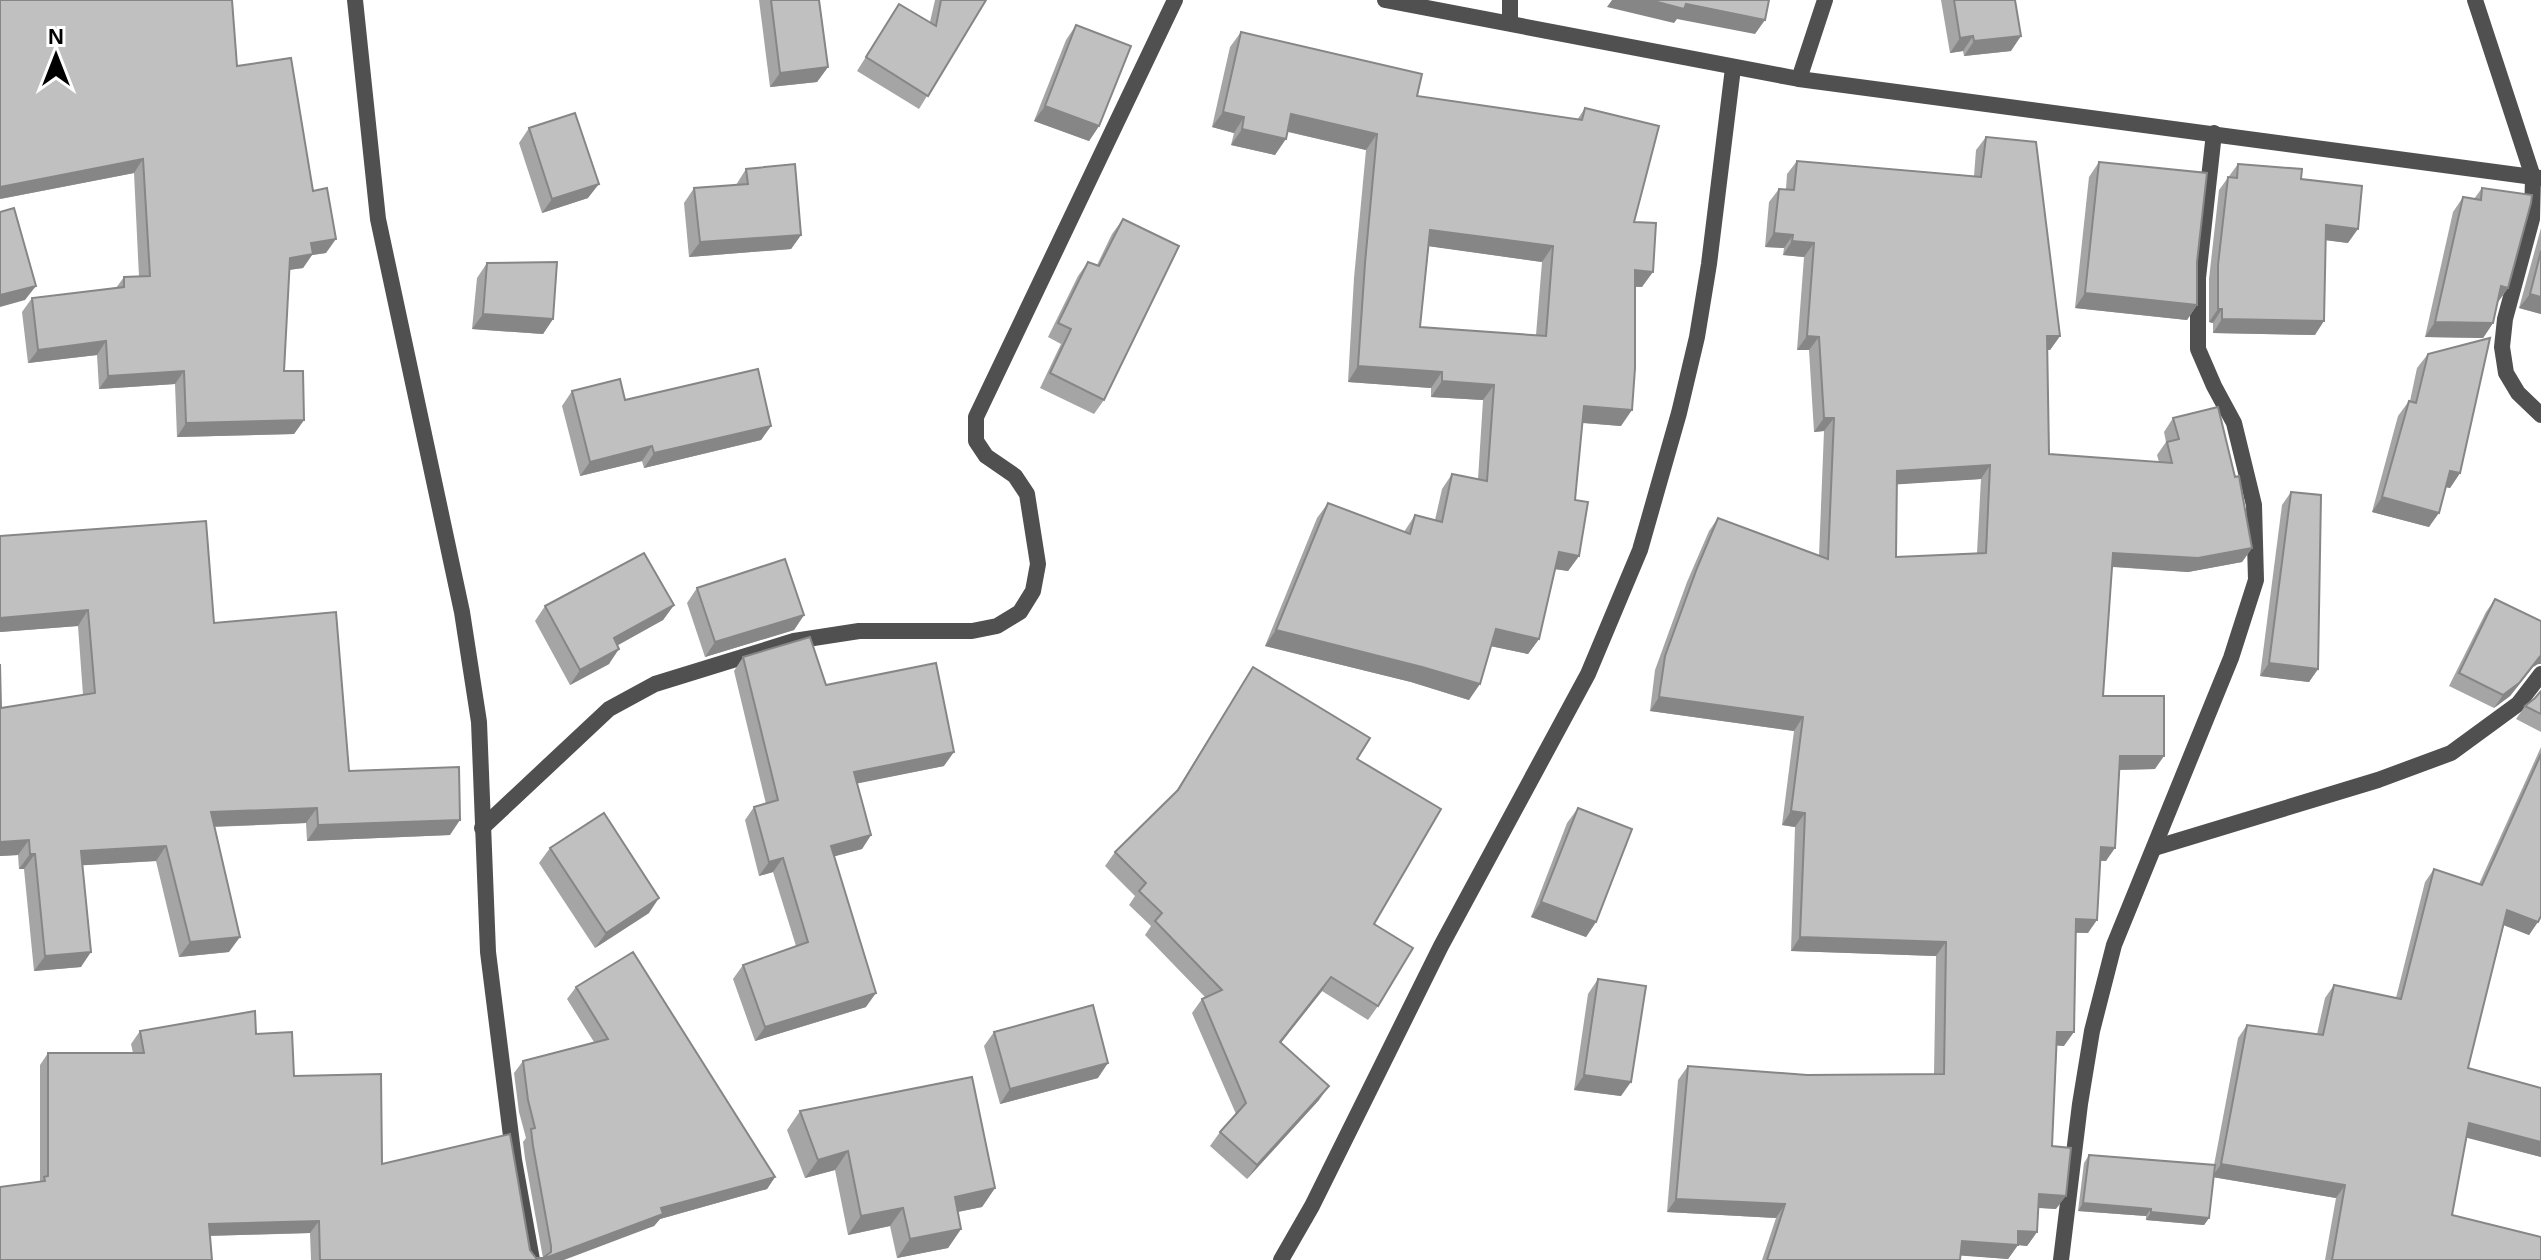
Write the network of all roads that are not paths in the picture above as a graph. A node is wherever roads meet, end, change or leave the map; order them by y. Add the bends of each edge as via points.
1 (355, 0) edge
2 (1175, 0) edge
3 (1385, 0) edge
4 (1510, 0) edge
5 (1825, 0) edge
6 (2475, 0) edge
7 (1510, 23) junction
8 (1733, 68) junction
9 (1799, 79) junction
10 (2214, 133) junction
11 (2537, 178) edge
12 (2541, 415) edge
13 (2541, 674) edge
14 (482, 828) junction
15 (2154, 848) junction
16 (532, 1260) edge
17 (1281, 1260) edge
18 (2061, 1260) edge

1 - 14 street via 378,219 462,612 476,706
2 - 14 street via 976,417 976,441 1027,494 1038,564 1033,591 1020,612 997,626 972,631 859,631 794,641 655,684 609,709
3 - 7 street
4 - 7 street
5 - 9 street
6 - 11 street
7 - 8 street
8 - 9 street
8 - 17 street via 1697,337 1640,550 1588,674
9 - 10 street
10 - 11 street
10 - 15 street via 2198,278 2198,349 2234,423 2254,505 2256,580 2231,658
11 - 12 street via 2502,347 2506,373
13 - 15 street via 2518,704 2451,753
14 - 16 street via 488,952
15 - 18 street via 2114,945 2092,1031

